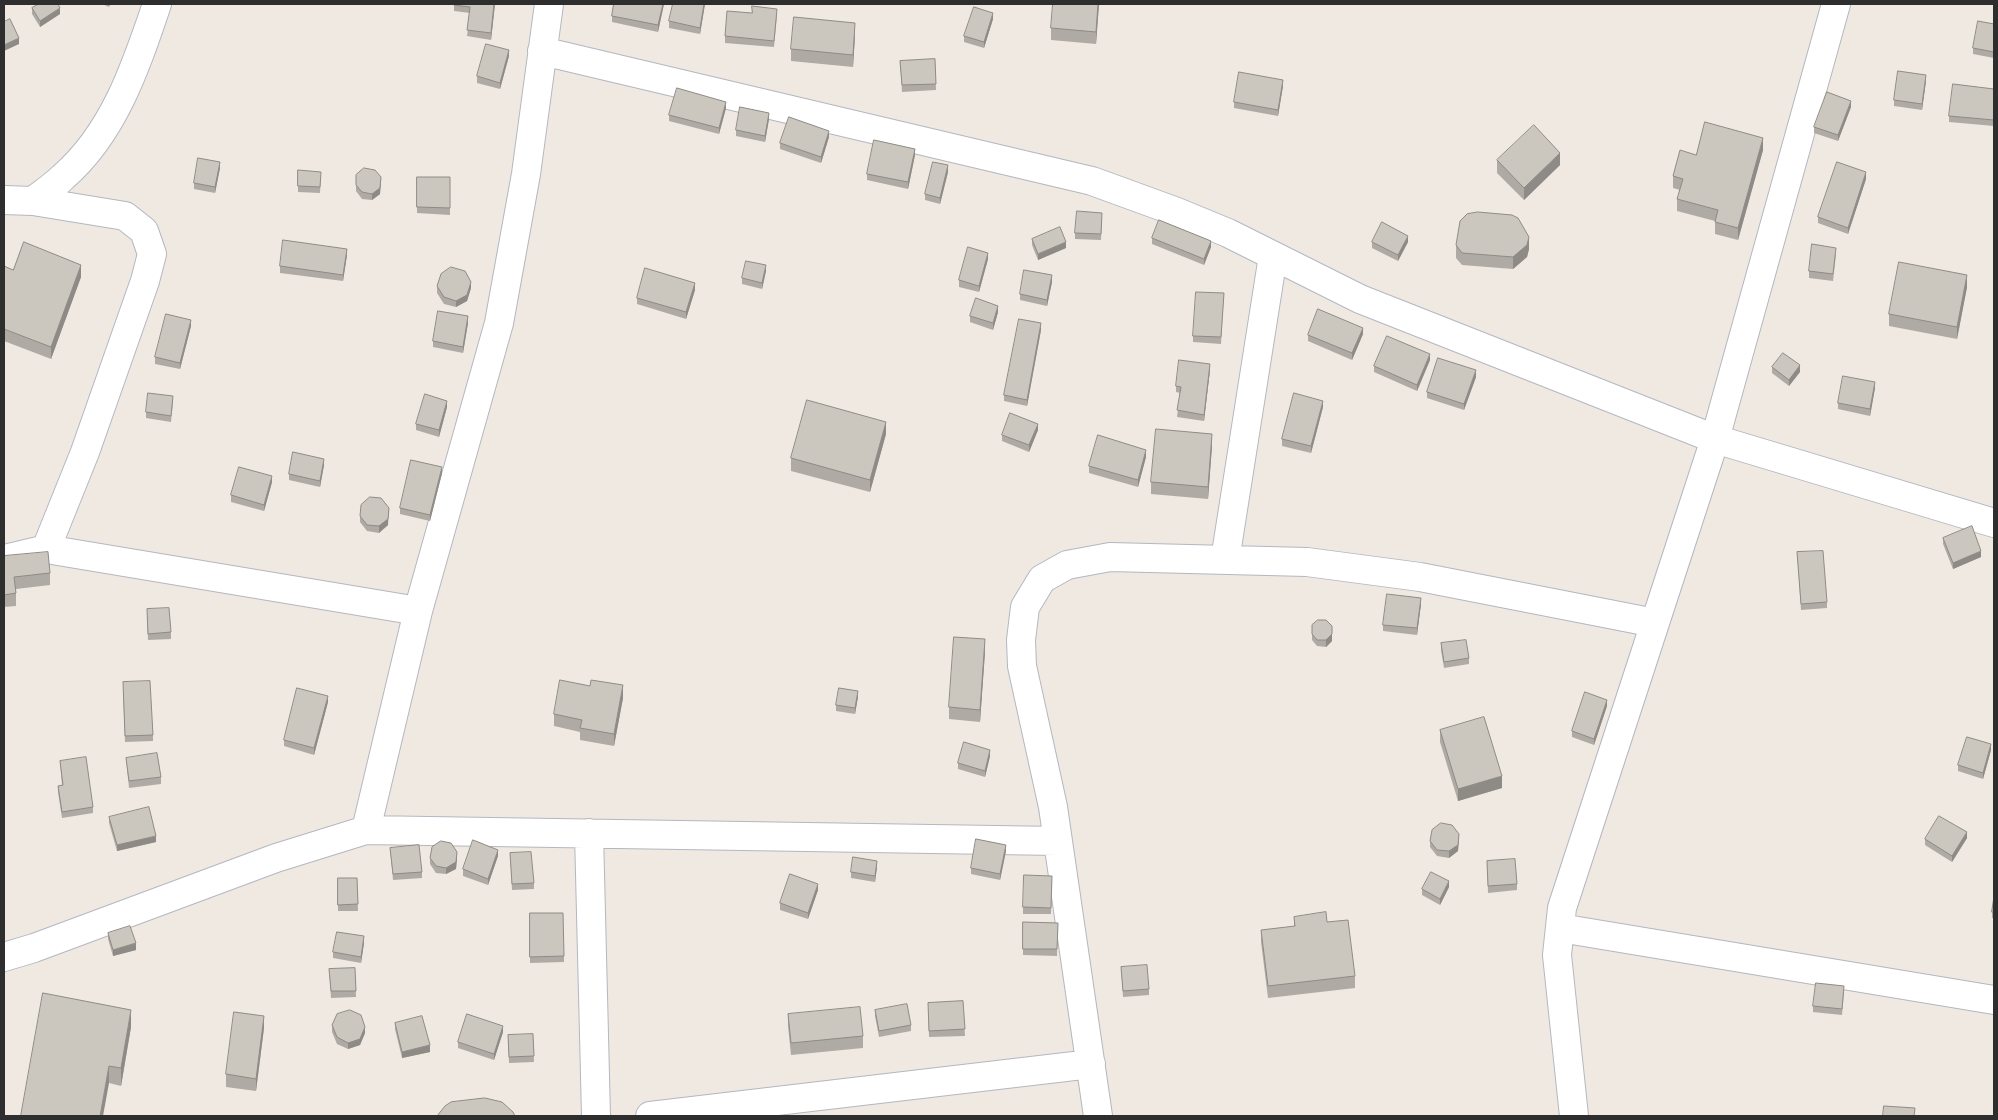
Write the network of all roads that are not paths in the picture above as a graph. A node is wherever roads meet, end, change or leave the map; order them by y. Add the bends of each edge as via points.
1 (157, 4) edge
2 (549, 4) edge
3 (1828, 6) edge
4 (542, 51) junction
5 (4, 200) edge
6 (33, 201) junction
7 (1273, 256) junction
8 (1715, 439) junction
9 (1994, 523) edge
10 (46, 549) junction
11 (4, 559) edge
12 (1225, 560) junction
13 (418, 611) junction
14 (1655, 623) junction
15 (366, 830) junction
16 (589, 833) junction
17 (1058, 841) junction
18 (1560, 928) junction
19 (4, 957) edge
20 (1994, 1000) edge
21 (1091, 1064) junction
22 (596, 1116) edge
23 (650, 1116) edge
24 (1098, 1116) edge
25 (1574, 1116) edge

1 - 6 street via 122,97 96,139 64,177
2 - 4 street
3 - 8 street
4 - 7 street via 1092,181 1228,233
4 - 13 street via 526,174 500,323
5 - 6 street
6 - 10 street via 126,216 144,231 152,254 88,443
7 - 8 street via 1360,299
7 - 12 street
8 - 9 street
8 - 14 street
10 - 11 street
10 - 13 street
12 - 14 street via 1306,562 1420,577
12 - 17 street via 1110,557 1067,565 1042,578 1025,607 1022,666 1054,807
13 - 15 street
14 - 18 street via 1574,867 1562,908
15 - 16 street
15 - 19 street via 276,858
16 - 17 street
16 - 22 street
17 - 21 street
18 - 20 street
18 - 25 street via 1556,955
21 - 23 street
21 - 24 street

